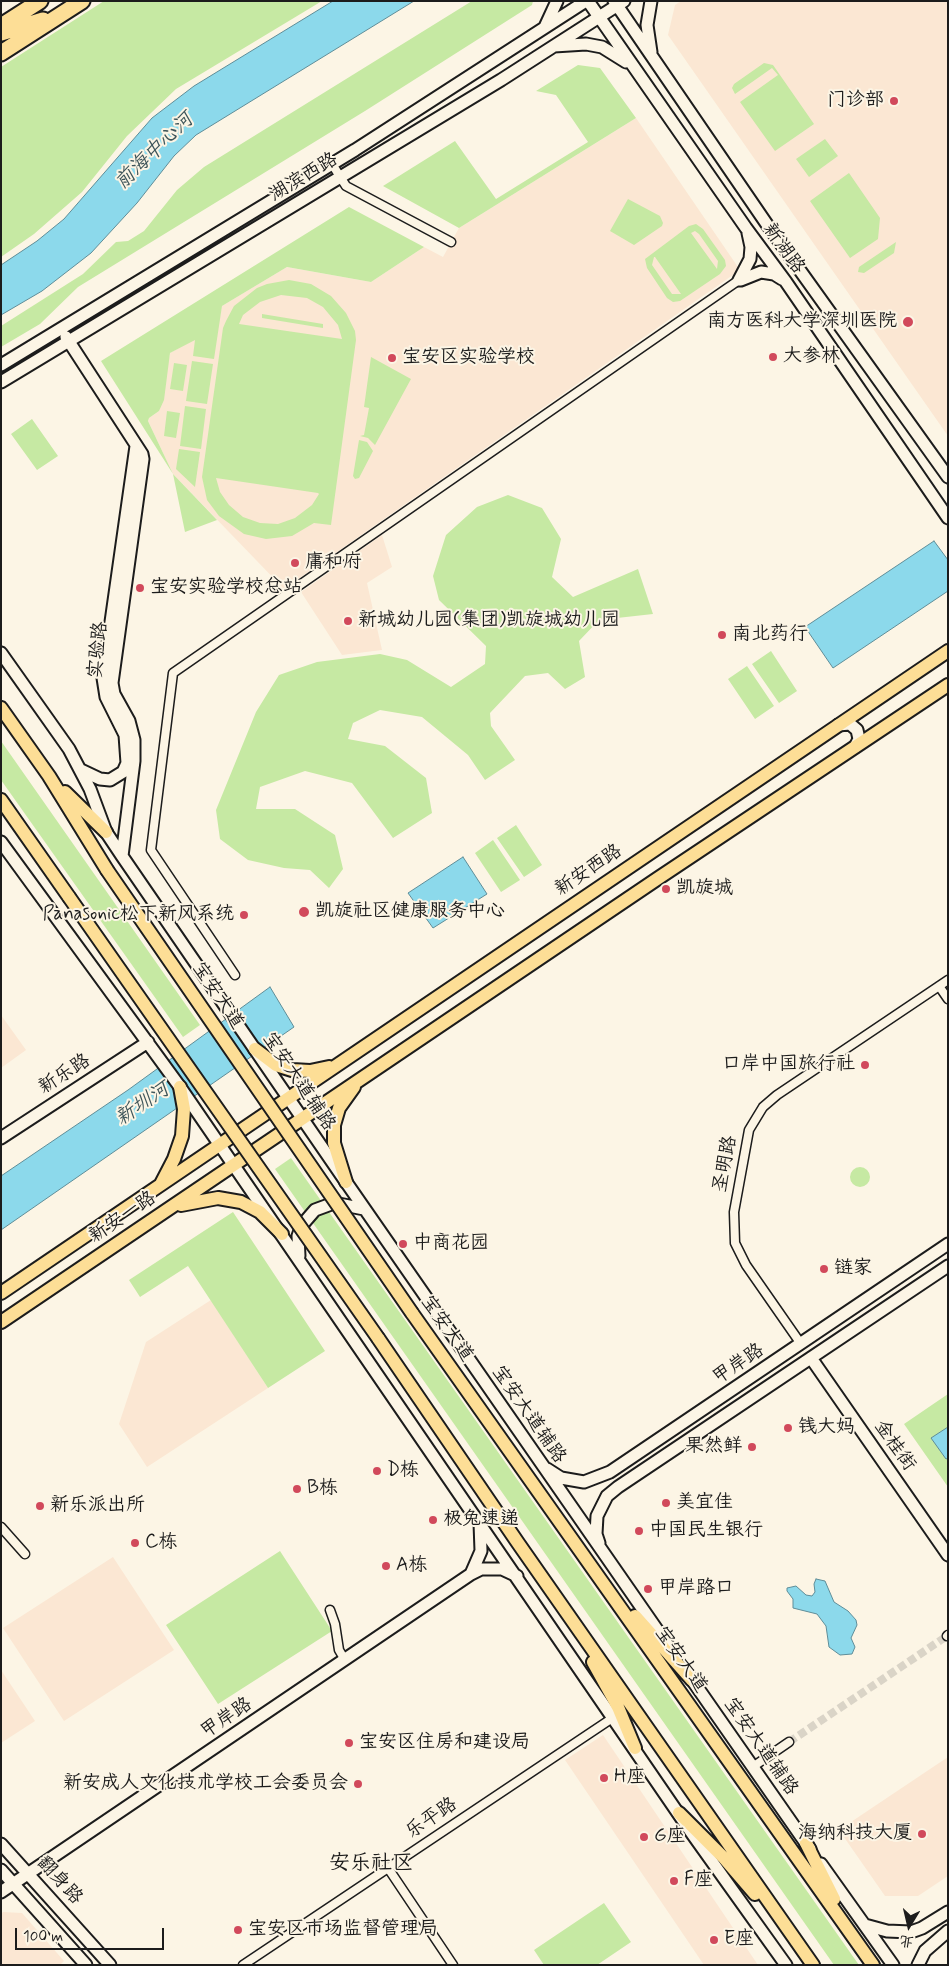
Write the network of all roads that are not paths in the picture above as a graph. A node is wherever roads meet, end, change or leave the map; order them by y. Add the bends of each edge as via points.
1 (40, 1) edge
2 (82, 1) edge
3 (557, 1) edge
4 (587, 1) edge
5 (651, 1) edge
6 (618, 3) edge
7 (62, 14) junction
8 (599, 17) junction
9 (1, 26) edge
10 (545, 27) junction
11 (1, 33) edge
12 (553, 46) junction
13 (1, 53) edge
14 (652, 57) junction
15 (637, 72) junction
16 (687, 108) junction
17 (670, 118) junction
18 (332, 164) junction
19 (340, 177) junction
20 (746, 228) junction
21 (451, 242) dead end
22 (739, 280) junction
23 (786, 282) junction
24 (60, 329) junction
25 (68, 341) junction
26 (1, 365) edge
27 (1, 382) edge
28 (136, 446) junction
29 (948, 477) edge
30 (948, 518) edge
31 (948, 651) edge
32 (1, 653) edge
33 (948, 685) edge
34 (1, 708) edge
35 (838, 725) junction
36 (855, 747) junction
37 (81, 770) junction
38 (49, 776) junction
39 (1, 800) edge
40 (106, 832) junction
41 (1, 842) edge
42 (122, 856) junction
43 (235, 975) dead end
44 (948, 980) edge
45 (939, 986) junction
46 (948, 999) edge
47 (148, 1042) junction
48 (255, 1049) junction
49 (351, 1056) junction
50 (367, 1074) junction
51 (180, 1087) joint
52 (289, 1099) junction
53 (189, 1111) junction
54 (302, 1118) junction
55 (252, 1124) joint
56 (1, 1138) edge
57 (220, 1145) junction
58 (234, 1165) junction
59 (346, 1182) junction
60 (160, 1186) junction
61 (168, 1209) junction
62 (364, 1209) junction
63 (282, 1234) junction
64 (948, 1244) edge
65 (300, 1259) junction
66 (948, 1266) edge
67 (1, 1293) edge
68 (1, 1322) edge
69 (801, 1344) junction
70 (811, 1358) junction
71 (738, 1386) junction
72 (749, 1399) junction
73 (542, 1466) junction
74 (480, 1521) junction
75 (1, 1527) edge
76 (602, 1552) junction
77 (25, 1554) dead end
78 (948, 1555) edge
79 (595, 1572) junction
80 (471, 1574) junction
81 (518, 1577) junction
82 (557, 1599) junction
83 (330, 1610) dead end
84 (345, 1660) junction
85 (692, 1680) junction
86 (614, 1718) junction
87 (789, 1742) tunnel mouth
88 (635, 1748) junction
89 (754, 1766) junction
90 (679, 1813) junction
91 (1, 1844) edge
92 (806, 1844) junction
93 (388, 1868) junction
94 (1, 1870) edge
95 (29, 1874) junction
96 (14, 1884) junction
97 (1, 1892) edge
98 (948, 1912) edge
99 (865, 1925) junction
100 (948, 1930) edge
101 (853, 1937) junction
102 (805, 1953) junction
103 (86, 1965) edge
104 (110, 1965) edge
105 (243, 1965) edge
106 (453, 1965) edge
107 (786, 1965) edge
108 (813, 1965) edge
109 (873, 1965) edge
110 (893, 1965) edge
111 (918, 1965) edge

1 - 9 highway
2 - 7 highway
3 - 10 main road
4 - 8 main road, 新湖路
4 - 10 main road, 湖滨西路
5 - 14 main road via 648,25
6 - 8 main road, 湖滨西路
6 - 14 main road, 新湖路
7 - 11 highway
7 - 13 highway
8 - 12 main road, 湖滨西路
8 - 15 main road, 新湖路
10 - 18 main road, 湖滨西路
12 - 15 main road via 586,44 602,47
12 - 19 main road, 湖滨西路
14 - 16 main road, 新湖路
15 - 17 main road, 新湖路
16 - 17 main road via 681,104 673,105 669,110
16 - 29 main road, 新湖路
17 - 20 main road, 新湖路
18 - 19 street
18 - 24 main road, 湖滨西路
19 - 21 street via 346,186
19 - 25 main road, 湖滨西路
20 - 22 main road via 751,254
20 - 23 main road, 新湖路
22 - 23 main road via 755,273 767,273
22 - 43 street via 173,673 152,850
23 - 30 main road, 新湖路
24 - 25 main road, 实验路
24 - 26 main road, 湖滨西路
25 - 27 main road, 湖滨西路
25 - 28 main road, 实验路
28 - 37 main road, 实验路 via 103,678 106,697 125,735 127,763 123,772 110,780
28 - 42 main road, 实验路 via 142,454 142,465 112,683 134,740
31 - 35 main road, 新安西路
32 - 37 main road, 宝安大道辅路
33 - 36 main road
34 - 38 main road, 宝安大道
35 - 36 main road via 850,724 857,730 859,738
35 - 49 main road, 新安西路
36 - 50 main road
37 - 40 main road, 宝安大道辅路
38 - 40 main road
38 - 79 main road, 宝安大道, bridge via 107,870
39 - 82 main road, bridge
40 - 42 main road, 宝安大道辅路
41 - 47 main road
42 - 48 main road, 宝安大道辅路
44 - 45 street, 圣明路
45 - 46 street
45 - 69 street, 圣明路 via 777,1095 763,1107 749,1130 734,1212 736,1243 746,1265
47 - 51 main road
47 - 56 main road, 新乐路
48 - 49 main road via 276,1065 301,1072 321,1070
48 - 52 main road, 宝安大道辅路
49 - 52 main road, 新安西路
50 - 54 main road
50 - 59 main road via 339,1108 334,1125 334,1143
51 - 53 main road
52 - 54 main road, 宝安大道辅路
52 - 55 main road, 新安西路
53 - 57 main road
53 - 60 main road via 180,1147
54 - 58 main road, 新安一路
54 - 59 main road, 宝安大道辅路
55 - 57 main road, 新安一路
57 - 58 main road
57 - 60 main road, 新安一路
58 - 61 main road, 新安一路
58 - 63 main road
59 - 62 main road, 宝安大道辅路
60 - 67 main road, 新安一路
61 - 63 main road via 207,1199 233,1200 260,1212
61 - 68 main road, 新安一路
62 - 65 main road via 334,1203 315,1210 302,1225 298,1236
62 - 73 main road, 宝安大道辅路
63 - 65 main road
64 - 69 main road, 甲岸路
65 - 74 main road
66 - 70 main road, 甲岸路
69 - 71 main road, 甲岸路
70 - 72 main road, 甲岸路
70 - 78 main road, 金桂街
71 - 72 main road via 735,1391 737,1399
71 - 73 main road, 甲岸路 via 596,1479 584,1482 560,1478
72 - 76 main road, 甲岸路 via 607,1496 597,1516 596,1534
73 - 76 main road, 宝安大道辅路
74 - 80 main road via 481,1551
74 - 81 main road
75 - 77 street
76 - 85 main road, 宝安大道辅路
79 - 85 main road
79 - 101 main road, 宝安大道
80 - 81 main road via 481,1569 502,1569
80 - 84 main road, 甲岸路
81 - 86 main road
82 - 88 main road via 618,1707
82 - 102 main road
83 - 84 street via 336,1624 339,1650
84 - 95 main road, 甲岸路
85 - 89 main road, 宝安大道辅路
86 - 88 main road
86 - 93 street, 乐平路
87 - 89 street
88 - 90 main road
89 - 92 main road, 宝安大道辅路
90 - 102 main road via 724,1858
90 - 107 main road
91 - 95 main road, 翻身路
92 - 99 main road, 宝安大道辅路
92 - 101 main road
93 - 105 street, 乐平路
93 - 106 street
94 - 96 main road, 翻身路
95 - 96 main road, 甲岸路
95 - 104 main road, 翻身路
96 - 97 main road, 甲岸路
96 - 103 main road, 翻身路
98 - 99 main road via 911,1932 887,1932
99 - 110 main road, 宝安大道辅路
100 - 111 main road via 925,1951
101 - 109 main road, 宝安大道
102 - 108 main road

